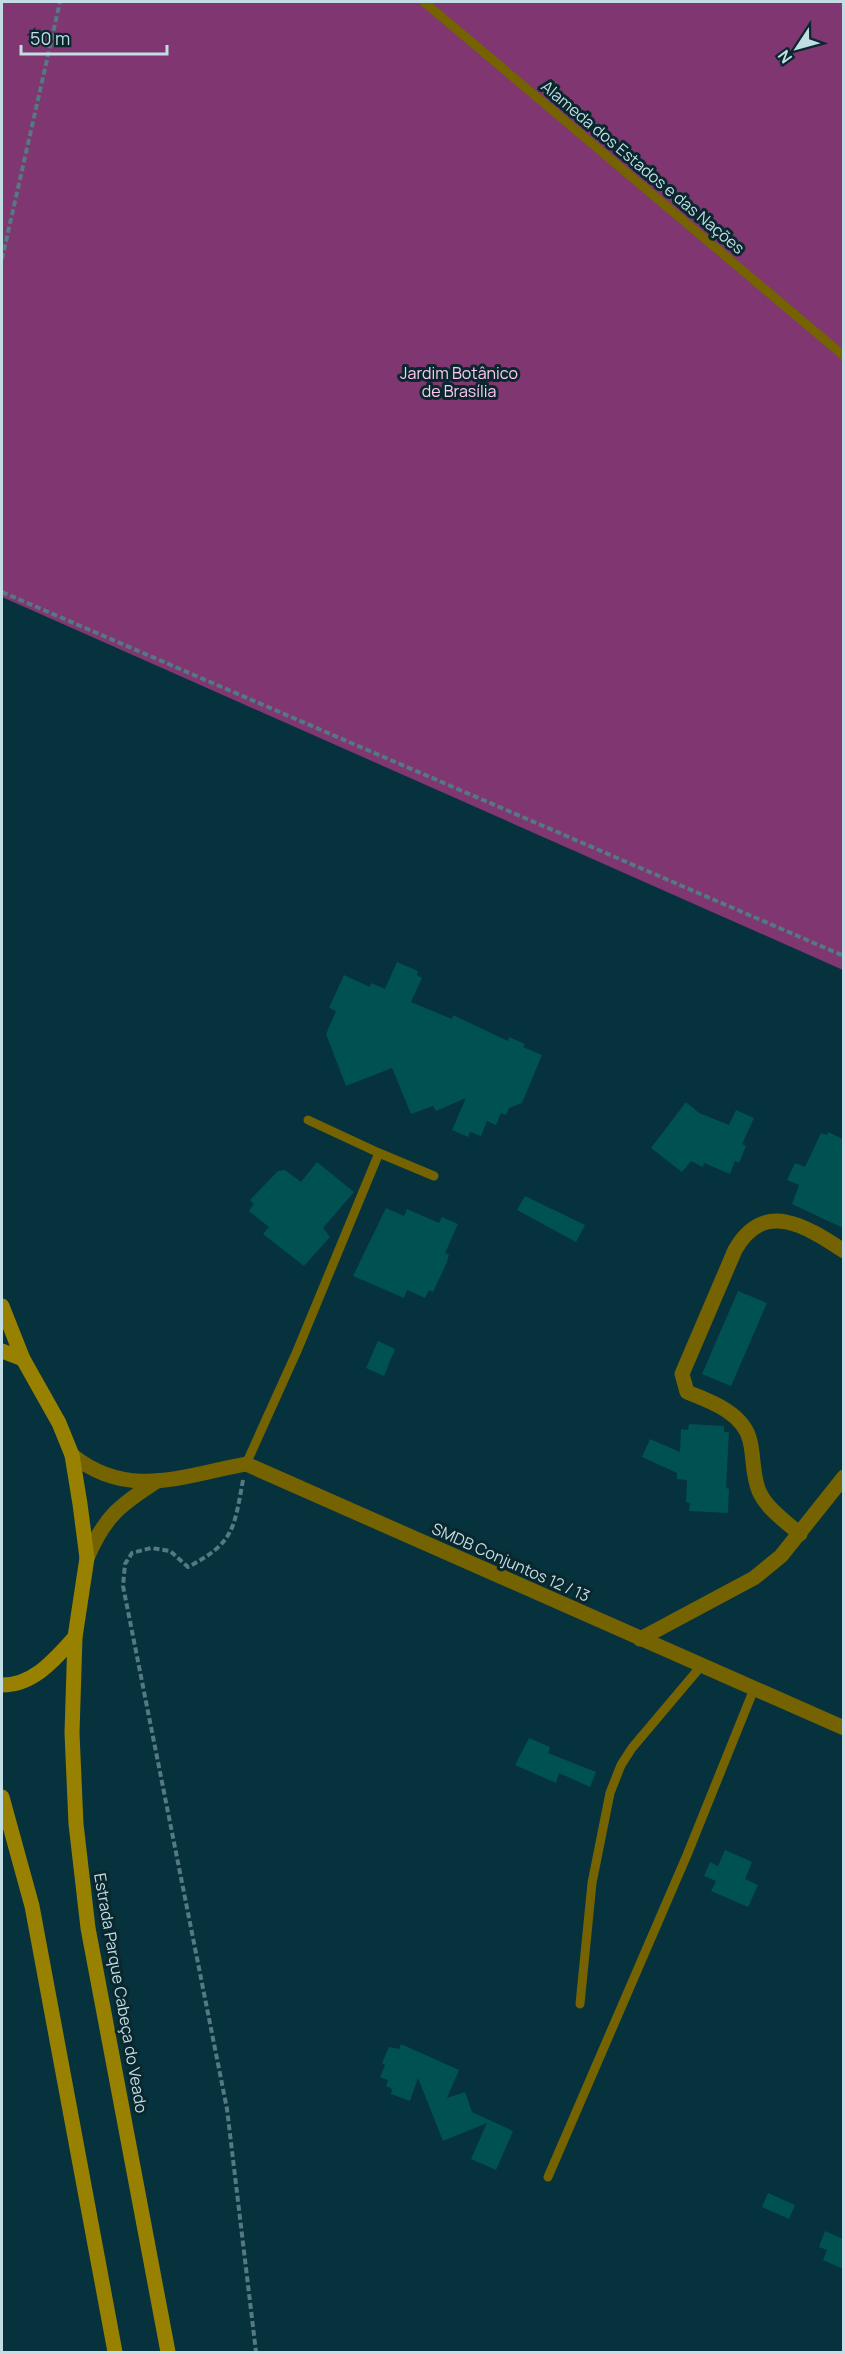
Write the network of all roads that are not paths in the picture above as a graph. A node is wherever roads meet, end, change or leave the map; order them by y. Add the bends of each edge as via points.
1 (424, 2) edge
2 (843, 356) edge
3 (308, 1120) dead end
4 (379, 1153) junction
5 (434, 1176) dead end
6 (843, 1251) edge
7 (2, 1306) edge
8 (2, 1351) edge
9 (22, 1359) junction
10 (72, 1455) junction
11 (246, 1464) junction
12 (843, 1477) edge
13 (158, 1481) junction
14 (800, 1533) junction
15 (87, 1558) junction
16 (75, 1637) junction
17 (640, 1639) junction
18 (702, 1665) junction
19 (2, 1685) edge
20 (754, 1689) junction
21 (843, 1728) edge
22 (2, 1797) edge
23 (580, 2004) dead end
24 (548, 2177) dead end
25 (115, 2352) edge
26 (168, 2352) edge

1 - 2 lane, Alameda dos Estados e das Nações
3 - 4 lane
4 - 5 lane
4 - 11 lane
6 - 14 street via 793,1223 764,1221 754,1226 735,1250 682,1374 687,1392 715,1404 741,1422 750,1440 759,1493 777,1515
7 - 9 main road
8 - 9 main road
9 - 10 main road, Estrada Parque Cabeça do Veado
10 - 13 street via 104,1476 130,1482
10 - 15 main road, Estrada Parque Cabeça do Veado
11 - 13 street
11 - 17 street, SMDB Conjuntos 12 / 13
12 - 14 street
13 - 15 street via 113,1511
14 - 17 street via 781,1556 754,1578
15 - 16 main road, Estrada Parque Cabeça do Veado
16 - 19 main road via 35,1676
16 - 26 main road, Estrada Parque Cabeça do Veado via 72,1733 76,1824 87,1917
17 - 18 street, SMDB Conjuntos 12 / 13
18 - 20 street, SMDB Conjuntos 12 / 13
18 - 23 lane via 632,1748 610,1793 592,1883
20 - 21 street, SMDB Conjuntos 12 / 13
20 - 24 lane
22 - 25 main road via 32,1906

